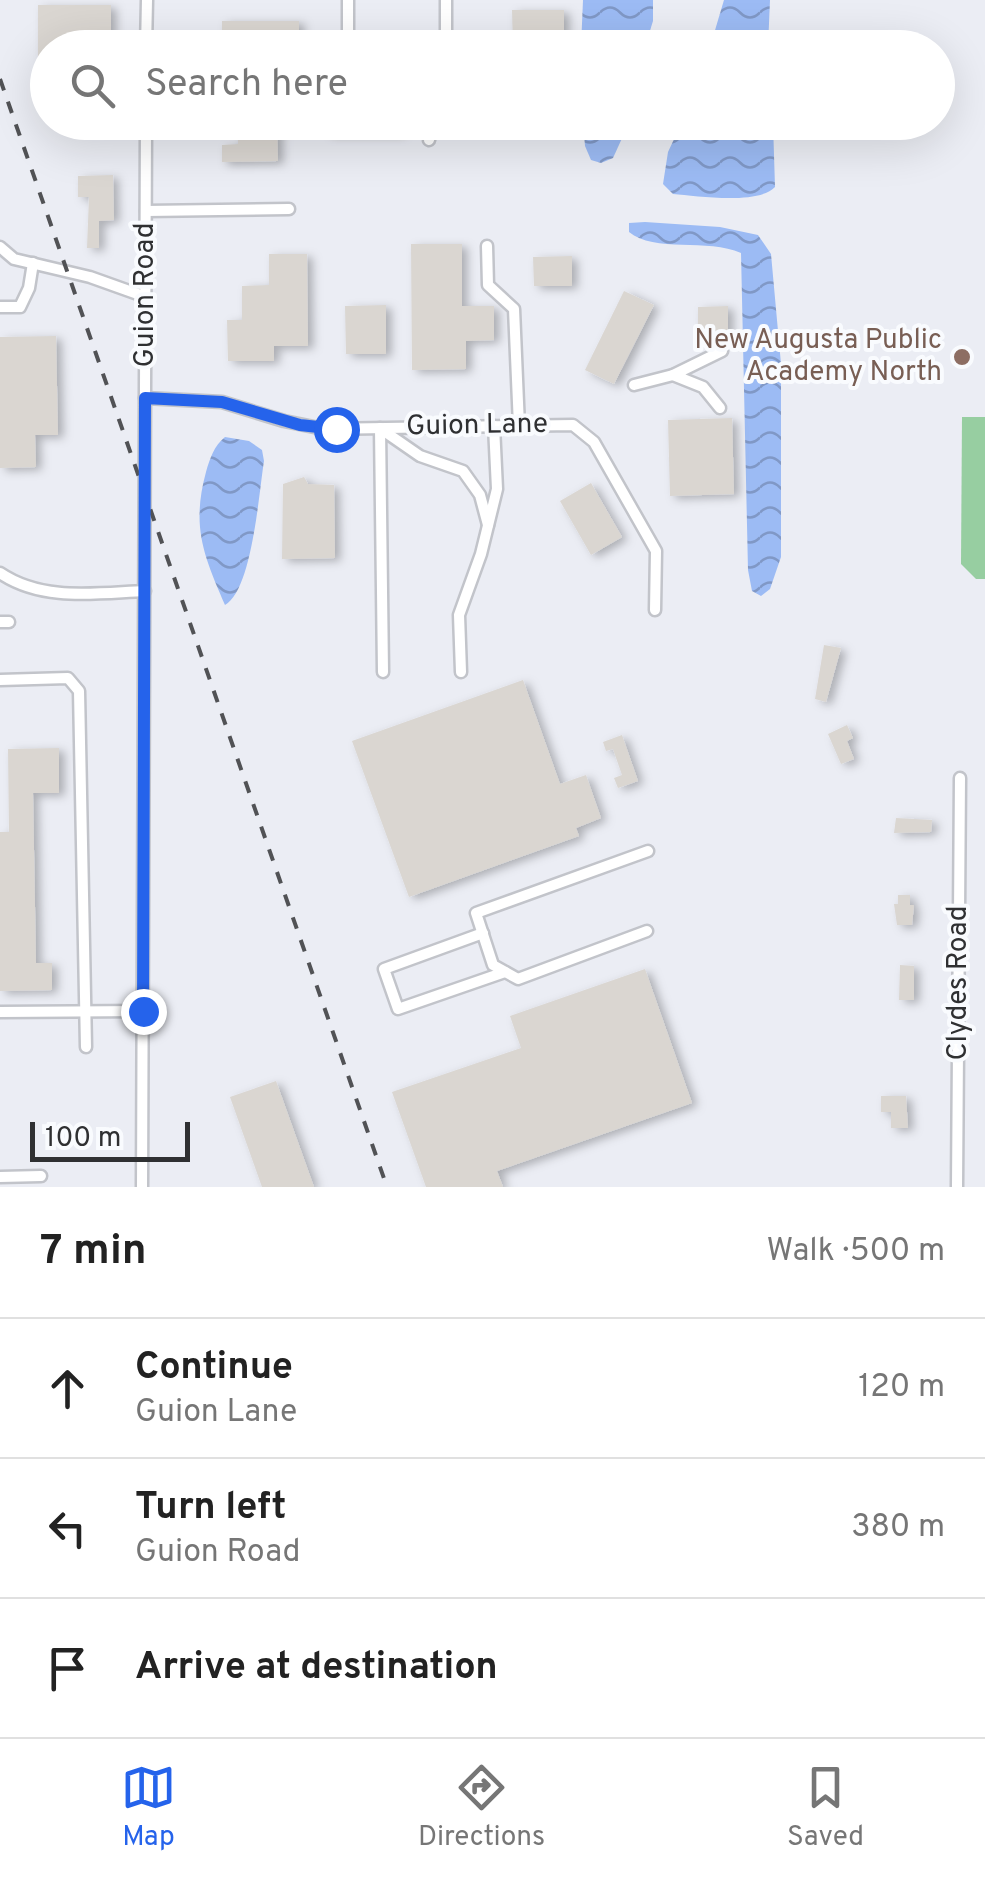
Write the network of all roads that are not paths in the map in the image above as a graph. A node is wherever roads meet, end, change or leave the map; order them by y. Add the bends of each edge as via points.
1 (146, 0) edge
2 (348, 0) edge
3 (446, 0) edge
4 (146, 30) edge
5 (348, 30) edge
6 (446, 30) edge
7 (146, 140) edge
8 (288, 209) dead end
9 (146, 210) junction
10 (487, 246) dead end
11 (0, 247) edge
12 (33, 263) junction
13 (146, 297) junction
14 (0, 307) edge
15 (722, 351) dead end
16 (673, 375) junction
17 (634, 385) dead end
18 (145, 398) junction
19 (720, 408) dead end
20 (494, 426) junction
21 (519, 426) junction
22 (380, 428) junction
23 (488, 526) junction
24 (1, 578) edge
25 (146, 591) junction
26 (655, 610) dead end
27 (383, 672) dead end
28 (461, 672) dead end
29 (0, 680) edge
30 (960, 778) dead end
31 (648, 851) dead end
32 (647, 932) dead end
33 (483, 934) junction
34 (506, 972) junction
35 (143, 1011) junction
36 (0, 1012) edge
37 (85, 1012) junction
38 (86, 1048) dead end
39 (41, 1176) dead end
40 (0, 1177) edge
41 (142, 1187) edge
42 (958, 1187) edge

1 - 4 street
2 - 5 street
3 - 6 street
7 - 9 street, Guion Road
8 - 9 street
9 - 13 street, Guion Road
10 - 21 street via 488,285 514,309
11 - 12 street via 14,260
12 - 13 street
12 - 14 street via 20,307
13 - 18 street, Guion Road
15 - 16 street
16 - 17 street
16 - 19 street via 703,387
18 - 22 street, Guion Lane via 222,402 310,427
18 - 25 street, Guion Road
20 - 21 street, Guion Lane
20 - 22 street, Guion Lane
20 - 23 street via 497,489
21 - 26 street, Guion Lane via 573,425 594,442 656,551
22 - 23 street via 420,456 463,471 480,496
22 - 27 street
23 - 28 street via 459,616
24 - 25 street via 57,594
25 - 35 street, Guion Road
29 - 37 street via 68,678 79,691
30 - 42 street, Clydes Road
31 - 33 street via 476,914
32 - 34 street via 518,979
33 - 34 street via 493,965
33 - 34 street via 384,969 398,1010
35 - 37 street
35 - 41 street, Guion Road
36 - 37 street
37 - 38 street
39 - 40 street

